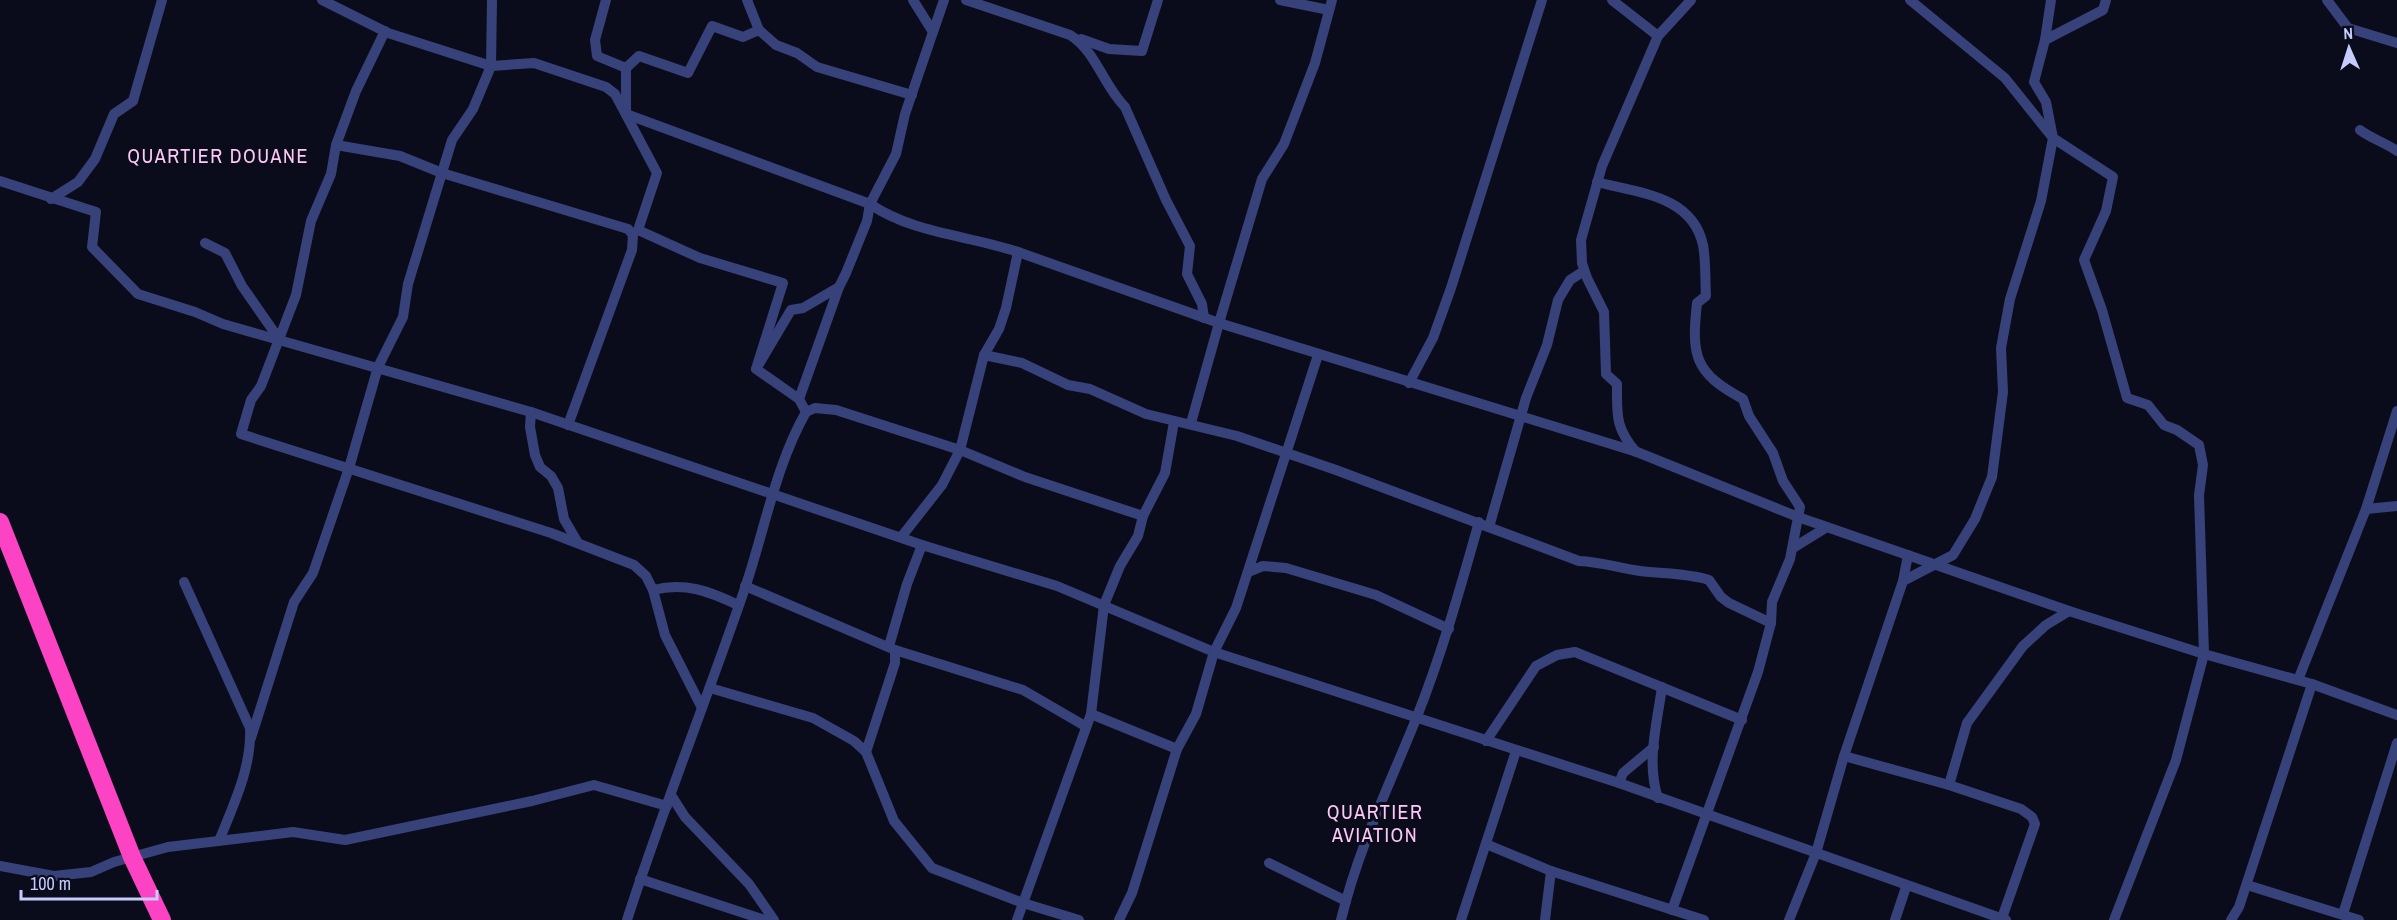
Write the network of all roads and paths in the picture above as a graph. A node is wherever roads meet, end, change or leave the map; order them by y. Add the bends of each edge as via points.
1 (162, 0) edge
2 (322, 0) edge
3 (492, 0) edge
4 (606, 0) edge
5 (747, 0) edge
6 (913, 0) edge
7 (944, 0) edge
8 (966, 0) edge
9 (1158, 0) edge
10 (1280, 0) edge
11 (1542, 0) edge
12 (1612, 0) edge
13 (1691, 0) edge
14 (1910, 0) edge
15 (2051, 0) edge
16 (2106, 0) edge
17 (2327, 0) edge
18 (1330, 5) edge
19 (759, 30) junction
20 (384, 31) junction
21 (933, 32) junction
22 (1070, 35) junction
23 (1658, 36) junction
24 (2045, 40) junction
25 (2397, 43) edge
26 (491, 66) junction
27 (626, 68) junction
28 (912, 95) junction
29 (626, 114) junction
30 (2360, 130) dead end
31 (2053, 138) junction
32 (336, 145) junction
33 (2397, 151) edge
34 (442, 173) junction
35 (0, 181) edge
36 (1597, 182) junction
37 (51, 199) junction
38 (870, 204) junction
39 (205, 243) dead end
40 (1018, 252) junction
41 (1584, 270) junction
42 (839, 287) junction
43 (1204, 318) junction
44 (1219, 323) junction
45 (279, 339) junction
46 (984, 355) junction
47 (1318, 355) junction
48 (378, 368) junction
49 (756, 369) junction
50 (1409, 383) junction
51 (799, 399) junction
52 (2397, 411) edge
53 (531, 412) junction
54 (806, 412) junction
55 (1522, 417) junction
56 (1174, 422) junction
57 (1191, 423) junction
58 (568, 425) junction
59 (960, 450) junction
60 (1637, 452) junction
61 (1285, 453) junction
62 (350, 468) junction
63 (771, 493) junction
64 (2397, 506) edge
65 (2366, 509) junction
66 (1143, 516) junction
67 (1798, 517) junction
68 (0, 522) edge
69 (1484, 524) junction
70 (1827, 527) junction
71 (902, 536) junction
72 (578, 543) junction
73 (922, 545) junction
74 (1793, 548) junction
75 (1908, 555) junction
76 (1938, 565) junction
77 (1248, 572) junction
78 (1903, 580) junction
79 (184, 582) dead end
80 (746, 586) junction
81 (653, 590) junction
82 (738, 605) junction
83 (1104, 605) junction
84 (2069, 610) junction
85 (1771, 623) junction
86 (1449, 629) junction
87 (892, 648) junction
88 (1214, 652) junction
89 (2204, 654) junction
90 (2298, 680) junction
91 (2312, 684) junction
92 (1662, 687) junction
93 (710, 688) junction
94 (702, 708) junction
95 (1091, 714) junction
96 (2397, 715) edge
97 (1416, 719) junction
98 (1742, 720) junction
99 (1085, 726) junction
100 (251, 738) junction
101 (1486, 741) junction
102 (2397, 743) edge
103 (1654, 747) junction
104 (1178, 749) junction
105 (1516, 751) junction
106 (867, 752) junction
107 (1844, 756) junction
108 (1619, 783) junction
109 (1949, 785) junction
110 (671, 795) junction
111 (1658, 798) junction
112 (667, 806) junction
113 (1707, 815) junction
114 (219, 842) junction
115 (1486, 844) junction
116 (1816, 853) junction
117 (132, 857) junction
118 (1269, 863) dead end
119 (0, 866) edge
120 (1551, 871) junction
121 (640, 879) junction
122 (2247, 885) junction
123 (1906, 887) junction
124 (1346, 901) junction
125 (1023, 903) junction
126 (1672, 910) junction
127 (2343, 914) junction
128 (2004, 919) edge
129 (162, 920) edge
130 (627, 920) edge
131 (765, 920) edge
132 (774, 920) edge
133 (1017, 920) edge
134 (1079, 920) edge
135 (1119, 920) edge
136 (1341, 920) edge
137 (1461, 920) edge
138 (1545, 920) edge
139 (1704, 920) edge
140 (1789, 920) edge
141 (1895, 920) edge
142 (2114, 920) edge
143 (2231, 920) edge
144 (2359, 920) edge

1 - 37 street via 133,101 114,114 95,159 78,182
2 - 20 street
3 - 26 street
4 - 27 street via 595,40 597,57
5 - 19 street
6 - 21 street
7 - 21 street
8 - 22 street
9 - 22 street via 1142,51 1109,49
10 - 18 street
11 - 50 street via 1451,288 1433,338
12 - 23 street
13 - 23 street
14 - 31 street via 2006,78
15 - 24 street
16 - 24 street via 2103,10
17 - 25 street via 2348,28
18 - 44 street via 1284,144 1262,179
19 - 27 street via 743,37 712,26 688,73 639,56
19 - 28 street via 776,45 797,53 816,67
20 - 26 street
20 - 32 street
21 - 28 street
22 - 43 street via 1085,44 1116,99 1125,107 1190,246 1187,274 1202,304
23 - 36 street
24 - 31 street via 2034,82 2046,102
26 - 29 street via 534,63 606,87 615,94
26 - 34 street via 473,109 452,140
27 - 29 street
28 - 38 street via 896,154
29 - 38 street
29 - 49 street via 657,173 638,230 700,258 783,283
30 - 33 street
31 - 76 street via 2041,201 2010,299 2001,348 2003,392 1992,477 1976,519 1953,555
31 - 89 street via 2113,177 2106,211 2084,260 2127,398 2148,405 2164,425 2199,445 2203,465 2199,495
32 - 34 street via 400,156
32 - 45 street via 331,174 311,221 296,295
34 - 48 street via 408,284 403,317
34 - 58 street via 628,229 633,235 632,250
35 - 37 street
36 - 41 street via 1581,240
36 - 67 street via 1681,206 1694,222 1703,244 1706,296 1697,303 1698,361 1718,386 1743,399 1749,416 1773,453 1783,481 1798,501
37 - 45 street via 96,212 92,246 138,294
38 - 40 street via 889,217 920,228
38 - 42 street via 867,221
39 - 45 street via 225,253 242,286
40 - 43 street
40 - 46 street via 1006,308
41 - 55 street via 1570,280 1558,300
41 - 60 street via 1604,312 1606,374 1617,384 1617,417 1623,436
42 - 49 street via 803,308 791,309
42 - 51 street
43 - 44 street
44 - 47 street
44 - 57 street
45 - 48 street
45 - 62 street via 261,386 251,400 241,434
46 - 56 street via 1022,363 1068,385 1090,389
46 - 59 street
47 - 50 street
47 - 61 street
48 - 53 street
48 - 62 street
49 - 51 street
50 - 55 street
51 - 54 street
52 - 65 street
53 - 58 street
53 - 72 street via 535,455 558,488 564,519
54 - 59 street via 816,408 836,410
54 - 63 street
55 - 60 street
55 - 69 street
56 - 57 street
56 - 66 street via 1165,473
57 - 61 street
58 - 63 street
59 - 66 street via 1025,477
59 - 71 street via 942,484
60 - 67 street
61 - 69 street
61 - 77 street
62 - 72 street
62 - 100 street via 313,573 294,602
63 - 71 street
63 - 80 street
64 - 65 street
65 - 90 street
66 - 83 street via 1138,536
67 - 70 street
67 - 74 street
68 - 117 highway
69 - 85 street via 1580,561 1709,580 1721,597
69 - 86 street
70 - 74 street
70 - 75 street
71 - 73 street
72 - 81 street via 634,565
73 - 83 street via 1057,586
73 - 87 street via 907,584
74 - 85 street via 1772,602
75 - 76 street
75 - 78 street
76 - 78 street
76 - 84 street
77 - 86 street via 1263,566 1286,568 1376,595
77 - 88 street via 1236,608
78 - 107 street
79 - 100 street via 248,721
80 - 82 street
80 - 87 street
81 - 82 street via 694,586
81 - 94 street via 665,635
82 - 93 street
83 - 88 street
83 - 95 street
84 - 89 street
84 - 109 street via 2023,646 1967,723
85 - 98 street
86 - 97 street
87 - 99 street via 1023,690
87 - 106 street via 895,663
88 - 97 street
88 - 104 street via 1196,714
89 - 90 street
89 - 142 street via 2176,760
90 - 91 street
91 - 96 street
91 - 122 street
92 - 98 street
92 - 101 street via 1575,652 1557,655 1536,666
92 - 103 street
93 - 94 street
93 - 106 street via 813,718 847,735
94 - 110 street
95 - 99 street
95 - 104 street
97 - 101 street
97 - 124 street via 1372,819
98 - 113 street
99 - 125 street
100 - 114 street via 244,773
101 - 105 street
102 - 127 street
103 - 108 street via 1623,773
103 - 111 street via 1652,784
104 - 135 street via 1132,893
105 - 108 street
105 - 115 street
106 - 125 street via 894,821 932,868
107 - 109 street
107 - 116 street
108 - 111 street
109 - 128 street via 2021,809 2035,824
110 - 112 street
110 - 132 street via 685,817 748,884
111 - 113 street
112 - 114 street via 594,785 345,840 292,832
112 - 121 street
113 - 116 street
113 - 126 street
114 - 117 street via 168,847
115 - 120 street
115 - 137 street
116 - 123 street
116 - 140 street
117 - 119 street via 91,872 54,876
117 - 129 highway
118 - 124 street
120 - 126 street
120 - 138 street
121 - 130 street
121 - 131 street
122 - 127 street
122 - 143 street
123 - 128 street
123 - 141 street
124 - 136 street
125 - 133 street
125 - 134 street
126 - 139 street
127 - 144 street

